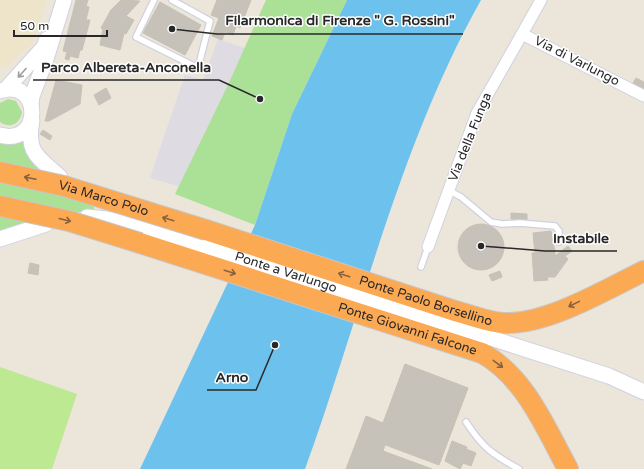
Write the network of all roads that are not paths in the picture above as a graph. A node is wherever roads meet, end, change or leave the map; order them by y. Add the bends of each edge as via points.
1 (154, 0) edge
2 (172, 0) edge
3 (542, 0) edge
4 (63, 2) edge
5 (522, 34) junction
6 (3, 90) edge
7 (644, 96) edge
8 (31, 104) junction
9 (32, 120) junction
10 (3, 137) edge
11 (0, 172) edge
12 (60, 177) dead end
13 (448, 190) junction
14 (93, 202) dead end
15 (0, 206) edge
16 (87, 216) dead end
17 (46, 224) dead end
18 (145, 227) junction
19 (206, 230) joint
20 (0, 239) edge
21 (559, 242) dead end
22 (428, 247) joint
23 (421, 267) dead end
24 (644, 271) edge
25 (609, 376) junction
26 (644, 383) edge
27 (644, 392) edge
28 (466, 422) dead end
29 (519, 469) edge
30 (568, 469) edge

1 - 2 lane via 136,37 198,68 210,21
3 - 5 street, Via di Varlungo
4 -> 6 street via 44,47
4 - 8 street
5 - 7 street, Via di Varlungo
5 - 13 street, Via della Funga via 477,113
6 - 8 street via 21,92
8 - 9 street
9 - 10 street via 22,132
9 - 12 street via 29,136 32,149
19 -> 11 highway, Via Marco Polo, bridge via 64,186
13 - 21 lane via 461,197 491,222 555,226
13 - 22 street, Via della Funga
14 - 18 street, Ponte a Varlungo
15 -> 30 highway, Ponte Giovanni Falcone, bridge via 69,221 482,353 502,366 520,385
16 - 18 street, Ponte a Varlungo
17 - 20 street
18 - 25 street, Ponte a Varlungo
24 -> 19 highway, Ponte Paolo Borsellino via 550,315 519,322 498,322
22 - 23 lane
25 - 26 street, Ponte a Varlungo
25 - 27 street, Ponte a Varlungo
28 - 29 lane via 476,438 492,454

